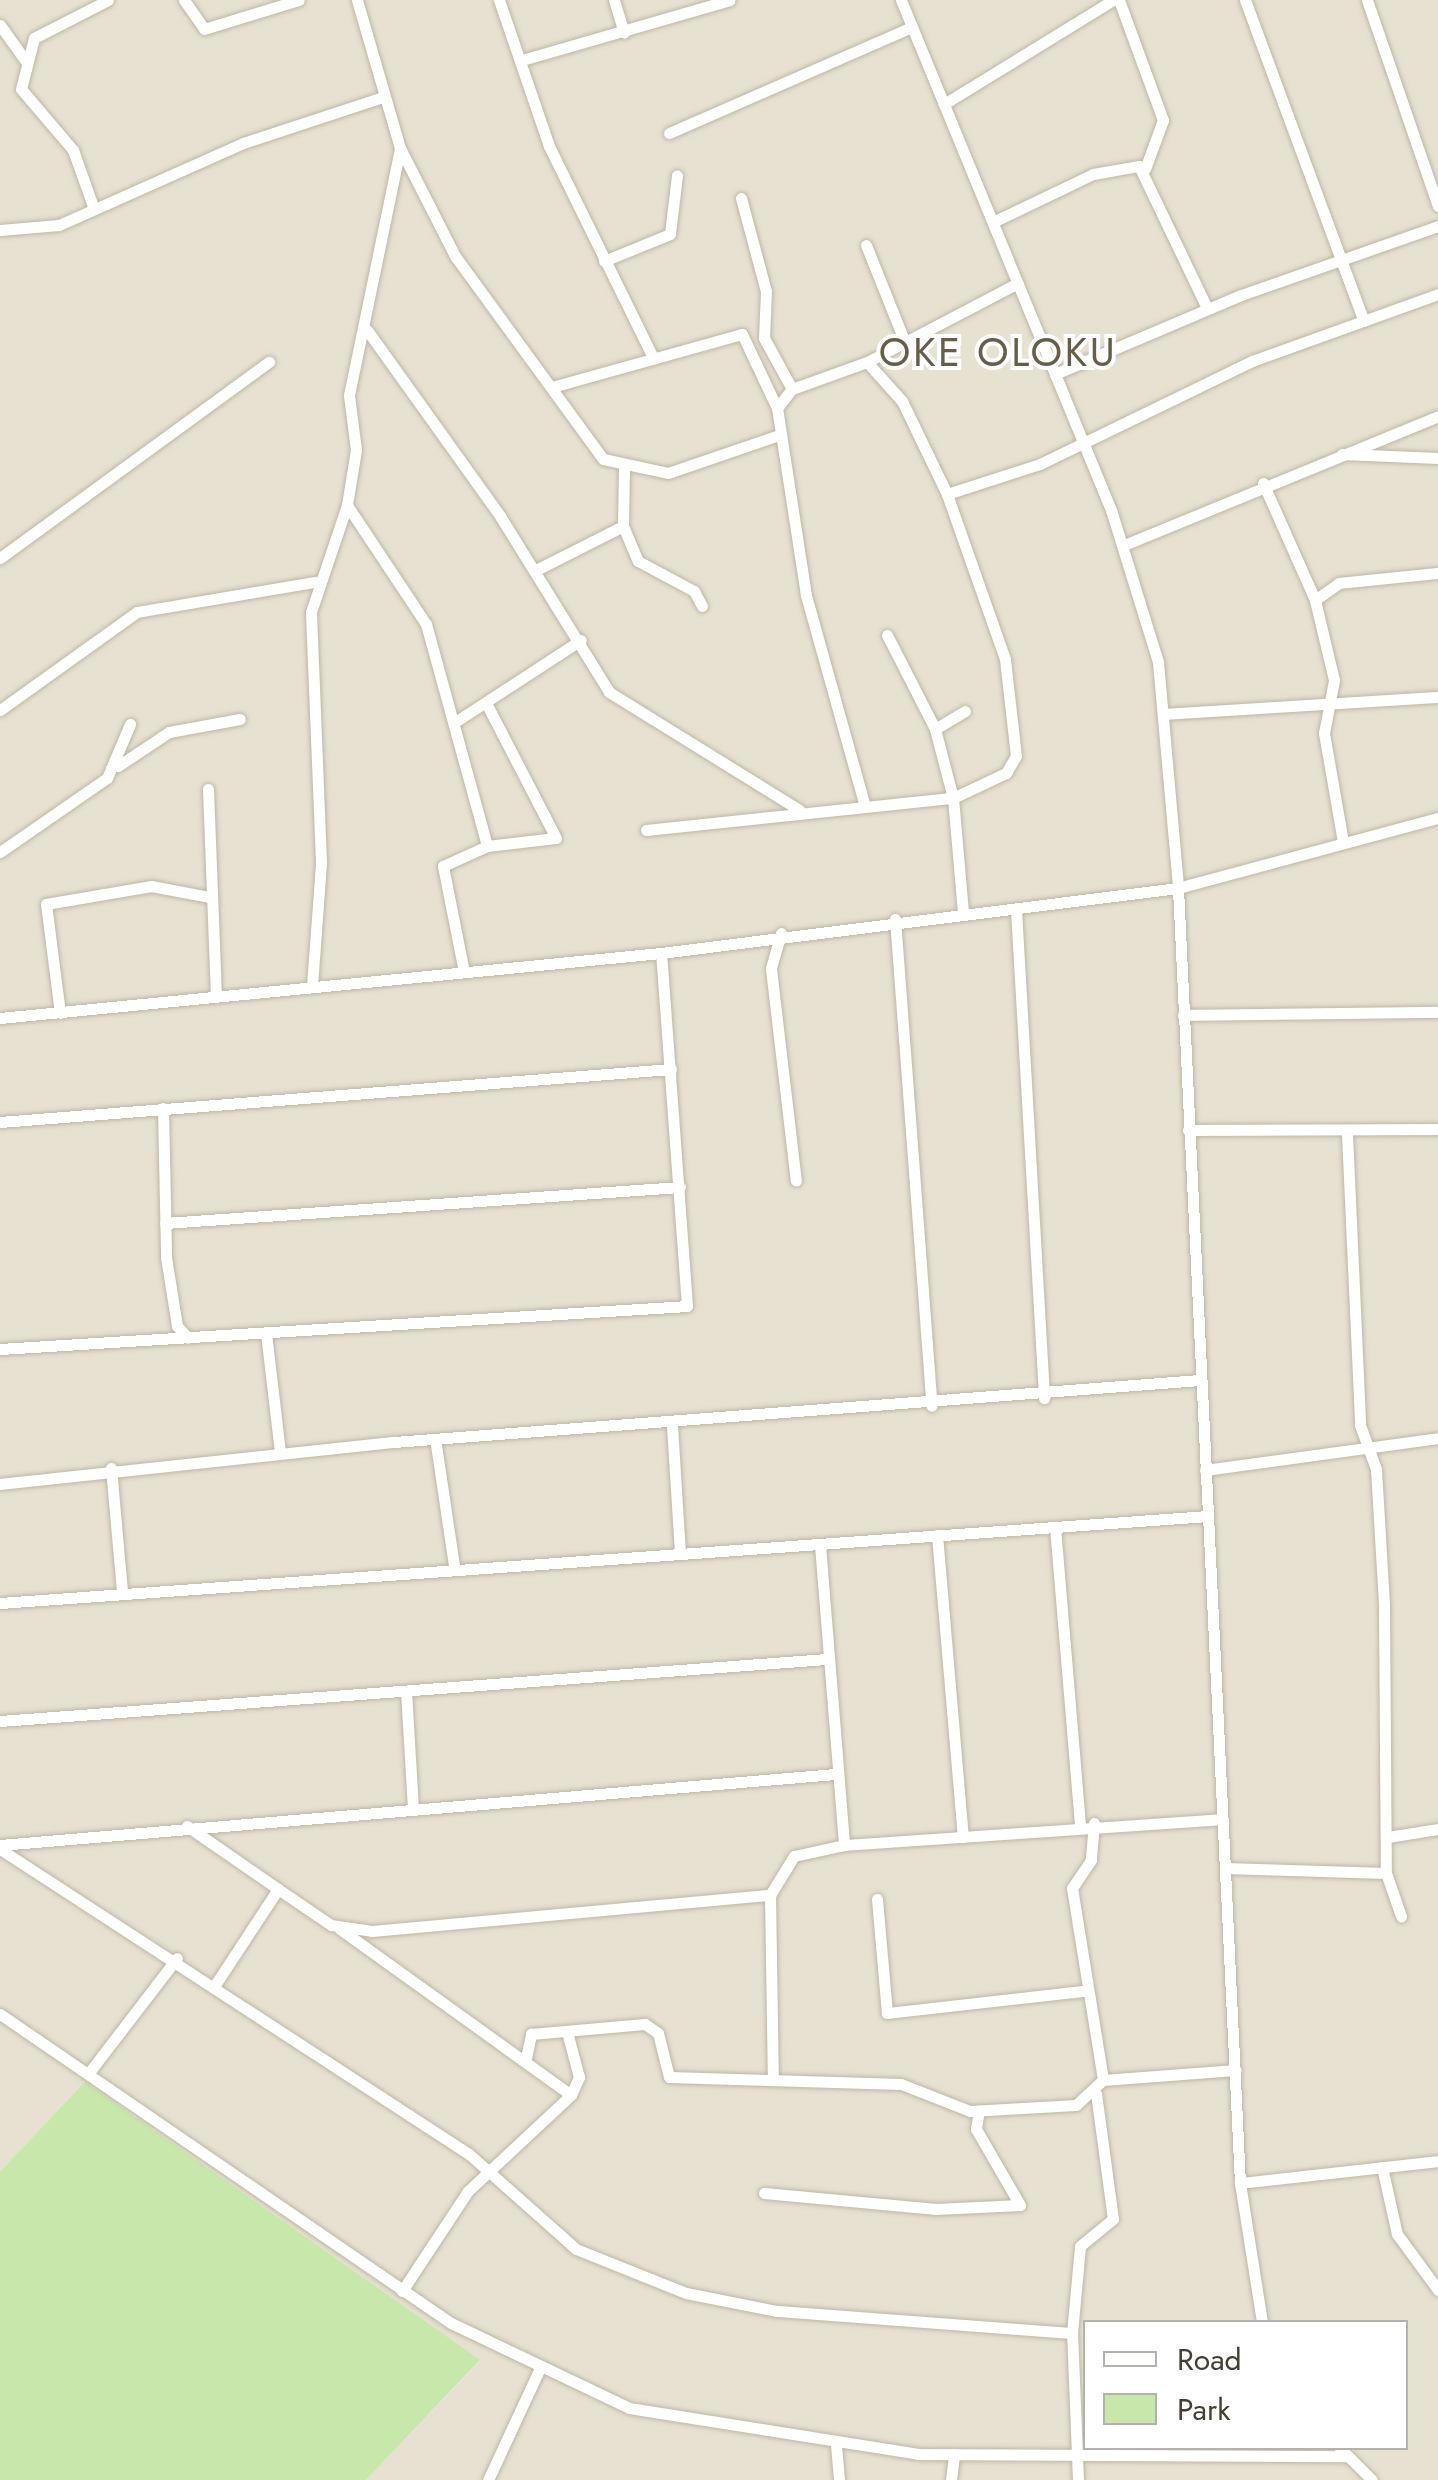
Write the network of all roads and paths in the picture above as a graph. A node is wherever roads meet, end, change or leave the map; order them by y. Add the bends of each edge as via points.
1 (108, 0) edge
2 (184, 0) edge
3 (299, 0) edge
4 (357, 0) edge
5 (499, 0) edge
6 (614, 0) edge
7 (730, 0) edge
8 (901, 0) edge
9 (1091, 0) edge
10 (1116, 0) edge
11 (1245, 0) edge
12 (1367, 0) edge
13 (1098, 12) junction
14 (0, 25) edge
15 (912, 27) junction
16 (624, 32) junction
17 (26, 60) junction
18 (522, 60) junction
19 (383, 97) junction
20 (944, 104) junction
21 (670, 134) dead end
22 (400, 148) junction
23 (1144, 169) junction
24 (677, 174) dead end
25 (741, 198) dead end
26 (1438, 206) edge
27 (94, 209) junction
28 (994, 221) junction
29 (1438, 226) edge
30 (0, 230) edge
31 (866, 245) dead end
32 (604, 261) junction
33 (1341, 261) junction
34 (1018, 283) junction
35 (1438, 294) edge
36 (1207, 308) junction
37 (1364, 320) junction
38 (367, 330) junction
39 (904, 340) junction
40 (654, 358) junction
41 (270, 362) dead end
42 (867, 362) junction
43 (1055, 374) junction
44 (552, 387) junction
45 (792, 389) junction
46 (777, 408) junction
47 (1438, 416) edge
48 (779, 435) junction
49 (1081, 445) junction
50 (1337, 454) junction
51 (1438, 458) edge
52 (624, 470) junction
53 (1263, 483) junction
54 (946, 494) junction
55 (348, 504) junction
56 (623, 526) junction
57 (1124, 545) junction
58 (0, 558) edge
59 (536, 570) junction
60 (1438, 573) edge
61 (315, 582) junction
62 (1315, 600) junction
63 (702, 606) dead end
64 (887, 635) dead end
65 (581, 640) junction
66 (1438, 697) edge
67 (1331, 701) junction
68 (487, 706) junction
69 (0, 710) edge
70 (965, 711) dead end
71 (1164, 714) junction
72 (240, 718) dead end
73 (455, 722) junction
74 (130, 724) dead end
75 (935, 729) junction
76 (115, 768) junction
77 (208, 789) dead end
78 (953, 798) junction
79 (864, 803) junction
80 (800, 810) junction
81 (1438, 818) edge
82 (646, 830) dead end
83 (1342, 842) junction
84 (487, 846) junction
85 (0, 852) edge
86 (1178, 888) junction
87 (209, 897) junction
88 (1016, 910) junction
89 (963, 912) junction
90 (895, 919) junction
91 (781, 933) junction
92 (661, 952) junction
93 (464, 967) junction
94 (312, 986) junction
95 (216, 998) junction
96 (1438, 1012) edge
97 (60, 1013) junction
98 (1183, 1016) junction
99 (0, 1018) edge
100 (672, 1069) junction
101 (163, 1108) junction
102 (0, 1122) edge
103 (1438, 1129) edge
104 (1188, 1130) junction
105 (1347, 1134) junction
106 (796, 1182) dead end
107 (680, 1187) junction
108 (166, 1223) junction
109 (266, 1332) junction
110 (188, 1338) junction
111 (0, 1350) edge
112 (1200, 1380) junction
113 (1044, 1398) junction
114 (932, 1406) junction
115 (672, 1426) junction
116 (1438, 1438) edge
117 (436, 1444) junction
118 (1364, 1445) junction
119 (280, 1452) junction
120 (110, 1468) junction
121 (1205, 1470) junction
122 (0, 1484) edge
123 (1207, 1516) junction
124 (1055, 1527) junction
125 (936, 1535) junction
126 (820, 1545) junction
127 (680, 1553) junction
128 (454, 1566) junction
129 (122, 1592) junction
130 (0, 1603) edge
131 (827, 1659) junction
132 (406, 1690) junction
133 (0, 1721) edge
134 (835, 1774) junction
135 (413, 1808) junction
136 (1222, 1819) junction
137 (1087, 1824) junction
138 (186, 1826) junction
139 (1438, 1829) edge
140 (963, 1837) junction
141 (1388, 1837) junction
142 (844, 1846) junction
143 (0, 1847) edge
144 (1225, 1868) junction
145 (1386, 1873) junction
146 (278, 1889) junction
147 (770, 1895) junction
148 (877, 1898) dead end
149 (1401, 1916) dead end
150 (334, 1926) junction
151 (372, 1931) junction
152 (366, 1945) junction
153 (177, 1958) junction
154 (215, 1985) junction
155 (1084, 1991) junction
156 (0, 2014) edge
157 (567, 2032) junction
158 (526, 2058) junction
159 (91, 2070) junction
160 (1236, 2070) junction
161 (773, 2078) junction
162 (1103, 2080) junction
163 (1096, 2094) junction
164 (571, 2095) junction
165 (979, 2111) junction
166 (1438, 2161) edge
167 (1382, 2168) junction
168 (488, 2176) junction
169 (1240, 2184) junction
170 (764, 2193) dead end
171 (1438, 2290) edge
172 (402, 2291) junction
173 (1262, 2320) edge
174 (1072, 2333) junction
175 (539, 2370) junction
176 (836, 2445) junction
177 (1083, 2448) edge
178 (1083, 2450) edge
179 (1343, 2452) edge
180 (954, 2454) junction
181 (1084, 2459) junction
182 (488, 2480) edge
183 (839, 2480) edge
184 (951, 2480) edge
185 (1078, 2480) edge
186 (1372, 2480) edge

1 - 17 street via 39,33
2 - 3 street via 204,29
4 - 19 street
5 - 18 street
6 - 16 street
7 - 16 street
8 - 15 street
9 - 13 street
10 - 13 street
10 - 23 street via 1163,120
11 - 33 street
12 - 26 street
13 - 20 street
14 - 17 street
15 - 20 street
15 - 21 street
16 - 18 street
17 - 27 street via 25,100 72,150
18 - 32 street via 549,146
19 - 22 street
19 - 27 street via 243,143
20 - 28 street
22 - 38 street
22 - 44 street via 455,256
23 - 28 street via 1093,174
23 - 36 street
24 - 32 street via 670,234
25 - 45 street via 766,291 764,338
27 - 30 street via 44,230
28 - 34 street
29 - 33 street
31 - 39 street
32 - 40 street
33 - 36 street
33 - 37 street
34 - 39 street
34 - 43 street
35 - 37 street
36 - 43 street
37 - 49 street via 1184,390
38 - 55 street via 349,396 356,450
38 - 59 street
39 - 42 street
40 - 44 street
40 - 46 street via 742,334
41 - 58 street
42 - 45 street
42 - 54 street via 902,400
43 - 49 street
44 - 52 street via 588,446
45 - 46 street
46 - 48 street
47 - 50 street
48 - 52 street via 688,470
48 - 79 street via 806,595
49 - 54 street
49 - 57 street
50 - 51 street
50 - 53 street
52 - 56 street
53 - 57 street
53 - 62 street
54 - 78 street via 1005,660 1016,756 1006,773
55 - 61 street
55 - 73 street via 426,624
56 - 59 street
56 - 63 street via 638,561 694,591
57 - 71 street
59 - 65 street
60 - 62 street via 1339,583
61 - 69 street via 137,612
61 - 94 street via 322,862
62 - 67 street
64 - 75 street
65 - 68 street
65 - 80 street via 609,692
66 - 67 street
67 - 71 street
67 - 83 street via 1324,733
68 - 73 street
68 - 84 street via 556,838
70 - 75 street
71 - 86 street
72 - 76 street via 169,732
73 - 84 street
74 - 76 street
75 - 78 street
76 - 85 street via 56,820
77 - 87 street
78 - 79 street
78 - 89 street
79 - 80 street
80 - 82 street
81 - 83 street
83 - 86 street
84 - 93 street via 443,866
86 - 88 street
86 - 98 street
87 - 95 street
87 - 97 street via 151,886 46,904
88 - 89 street
88 - 113 street
89 - 90 street
90 - 91 street
90 - 114 street
91 - 92 street
91 - 106 street via 771,969
92 - 93 street
92 - 100 street
93 - 94 street
94 - 95 street
95 - 97 street
96 - 98 street
97 - 99 street
98 - 104 street
100 - 101 street
100 - 107 street
101 - 102 street
101 - 108 street
103 - 105 street
104 - 105 street
104 - 112 street
105 - 118 street
107 - 108 street
107 - 109 street via 686,1306
108 - 110 street via 177,1326
109 - 110 street
109 - 119 street
110 - 111 street
112 - 113 street
112 - 121 street
113 - 114 street
114 - 115 street
115 - 117 street
115 - 127 street
116 - 118 street
117 - 119 street
117 - 128 street
118 - 121 street
118 - 141 street via 1373,1454 1380,1532
119 - 120 street
120 - 122 street via 75,1482
120 - 129 street
121 - 123 street
123 - 124 street
123 - 136 street
124 - 125 street
124 - 137 street
125 - 126 street
125 - 140 street
126 - 127 street
126 - 131 street
127 - 128 street
128 - 129 street
129 - 130 street
131 - 132 street
131 - 134 street
132 - 133 street
132 - 135 street
134 - 135 street
134 - 142 street
135 - 138 street
136 - 137 street
136 - 144 street
137 - 140 street
137 - 155 street via 1091,1860 1072,1888
138 - 143 street
138 - 146 street
139 - 141 street
140 - 142 street
141 - 145 street
142 - 147 street via 794,1856
143 - 153 street
144 - 145 street
144 - 160 street
145 - 149 street
146 - 150 street
146 - 154 street
147 - 151 street
147 - 161 street
148 - 155 street via 888,2013
150 - 151 street
150 - 152 street
151 - 152 street
152 - 158 street
153 - 154 street
153 - 159 street
154 - 168 street via 470,2154
155 - 162 street
156 - 159 street
157 - 158 street via 531,2034
157 - 161 street via 645,2024 658,2033 669,2077
157 - 164 street via 579,2077
158 - 164 street
159 - 172 street
160 - 162 street
160 - 169 street
161 - 165 street via 901,2084
162 - 163 street
163 - 165 street via 1076,2105
163 - 174 street via 1113,2219 1080,2246
164 - 168 street
165 - 170 street via 976,2129 1020,2204 936,2209
166 - 167 street
167 - 169 street
167 - 171 street via 1398,2234
168 - 172 street via 468,2191
168 - 174 street via 538,2208 576,2249 686,2293 896,2324
169 - 173 street
172 - 175 street
174 - 177 street
175 - 176 street via 629,2408
175 - 182 street
176 - 180 street
176 - 183 street
178 - 181 street
179 - 181 street
179 - 186 street
180 - 181 street
180 - 184 street
181 - 185 street

